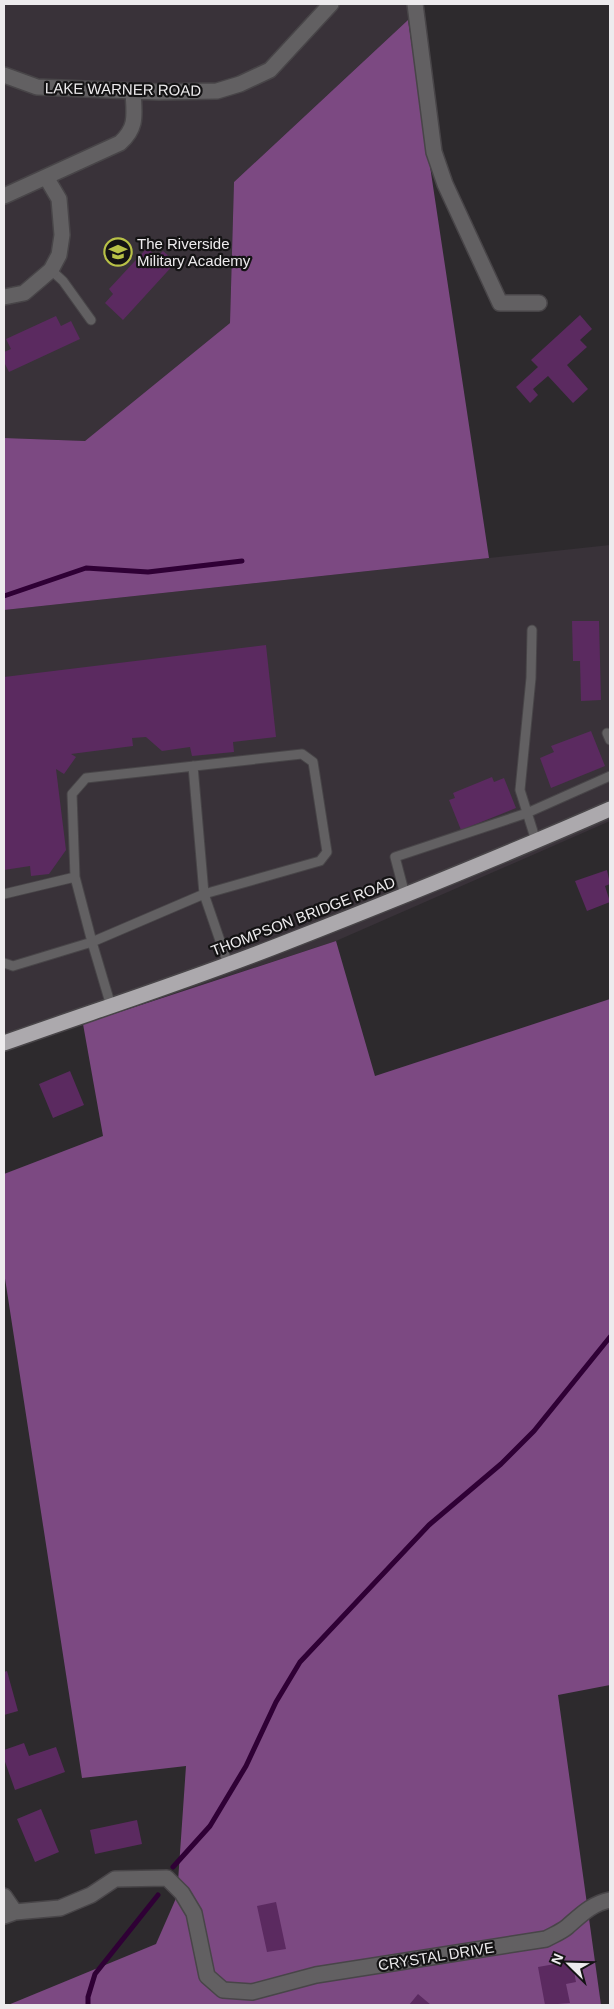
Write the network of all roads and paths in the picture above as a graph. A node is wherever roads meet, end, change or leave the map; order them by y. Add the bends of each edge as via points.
1 (331, 4) edge
2 (415, 4) edge
3 (4, 75) edge
4 (133, 91) junction
5 (46, 177) junction
6 (4, 196) edge
7 (51, 270) junction
8 (4, 297) edge
9 (538, 303) dead end
10 (91, 320) dead end
11 (532, 630) dead end
12 (193, 766) junction
13 (610, 776) edge
14 (610, 809) edge
15 (527, 813) junction
16 (536, 841) junction
17 (75, 877) junction
18 (4, 894) edge
19 (204, 894) junction
20 (405, 895) junction
21 (92, 942) junction
22 (4, 963) edge
23 (228, 964) junction
24 (111, 1006) junction
25 (4, 1043) edge
26 (4, 1896) edge
27 (610, 1900) edge
28 (9, 1914) edge
29 (252, 1998) edge

1 - 4 street, LAKE WARNER ROAD via 270,70 240,84 217,91
2 - 9 street via 434,152 445,184 500,303
3 - 4 street, LAKE WARNER ROAD via 37,87
4 - 5 street via 134,116 130,134 120,143
5 - 6 street
5 - 7 street via 59,199 62,235 59,255
7 - 8 street via 24,293
7 - 10 lane
11 - 15 lane via 531,678 520,790
12 - 17 lane via 86,778 72,794
12 - 19 lane
12 - 19 lane via 302,754 313,762 327,852 320,861
13 - 15 lane
14 - 16 highway, THOMPSON BRIDGE ROAD
15 - 16 lane
15 - 20 lane via 395,858
16 - 20 highway, THOMPSON BRIDGE ROAD
17 - 18 lane
17 - 21 lane
19 - 21 lane
19 - 23 lane
20 - 23 highway, THOMPSON BRIDGE ROAD
21 - 22 lane via 13,966
21 - 24 lane
23 - 24 highway, THOMPSON BRIDGE ROAD
24 - 25 highway, THOMPSON BRIDGE ROAD
26 - 28 street
27 - 29 street, CRYSTAL DRIVE via 587,1909 565,1929 546,1939 316,1975
28 - 29 street, CRYSTAL DRIVE via 60,1908 91,1895 115,1878 167,1878 182,1893 194,1914 207,1976 223,1990

